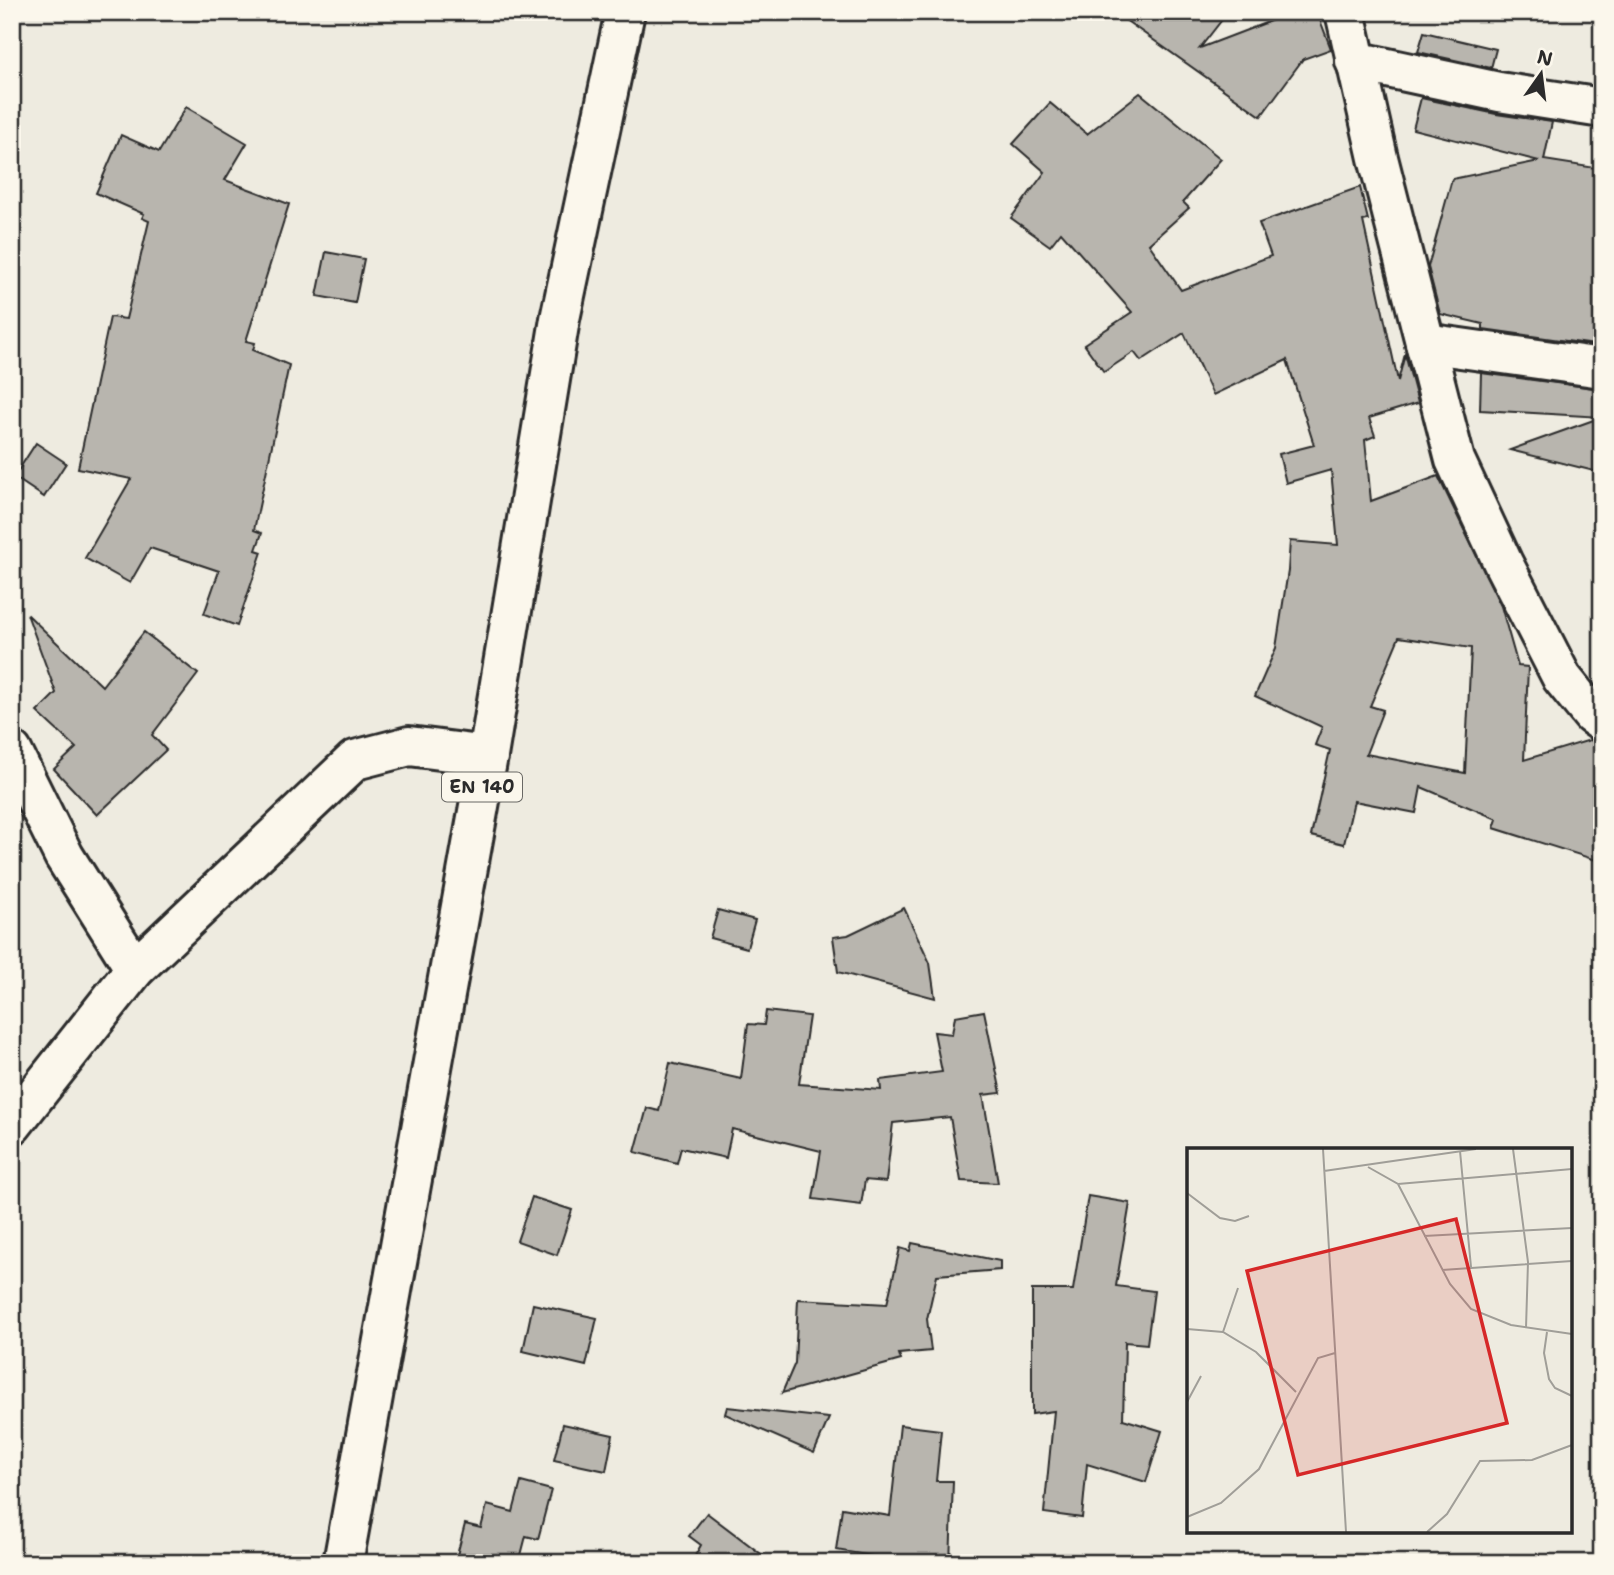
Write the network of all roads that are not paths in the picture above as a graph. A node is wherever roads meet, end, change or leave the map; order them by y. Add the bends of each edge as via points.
1 (625, 12) edge
2 (1345, 12) edge
3 (1355, 61) junction
4 (1602, 108) edge
5 (1425, 342) junction
6 (1602, 368) edge
7 (1602, 722) edge
8 (12, 751) edge
9 (488, 756) junction
10 (135, 969) junction
11 (12, 1125) edge
12 (343, 1563) edge

1 - 9 street, EN 140 via 560,319
2 - 3 street
3 - 4 street via 1499,92
3 - 5 street
5 - 6 street
5 - 7 street via 1455,460 1562,678
8 - 10 street via 64,856
9 - 10 street via 409,746 355,760
9 - 12 street, EN 140
10 - 11 street

